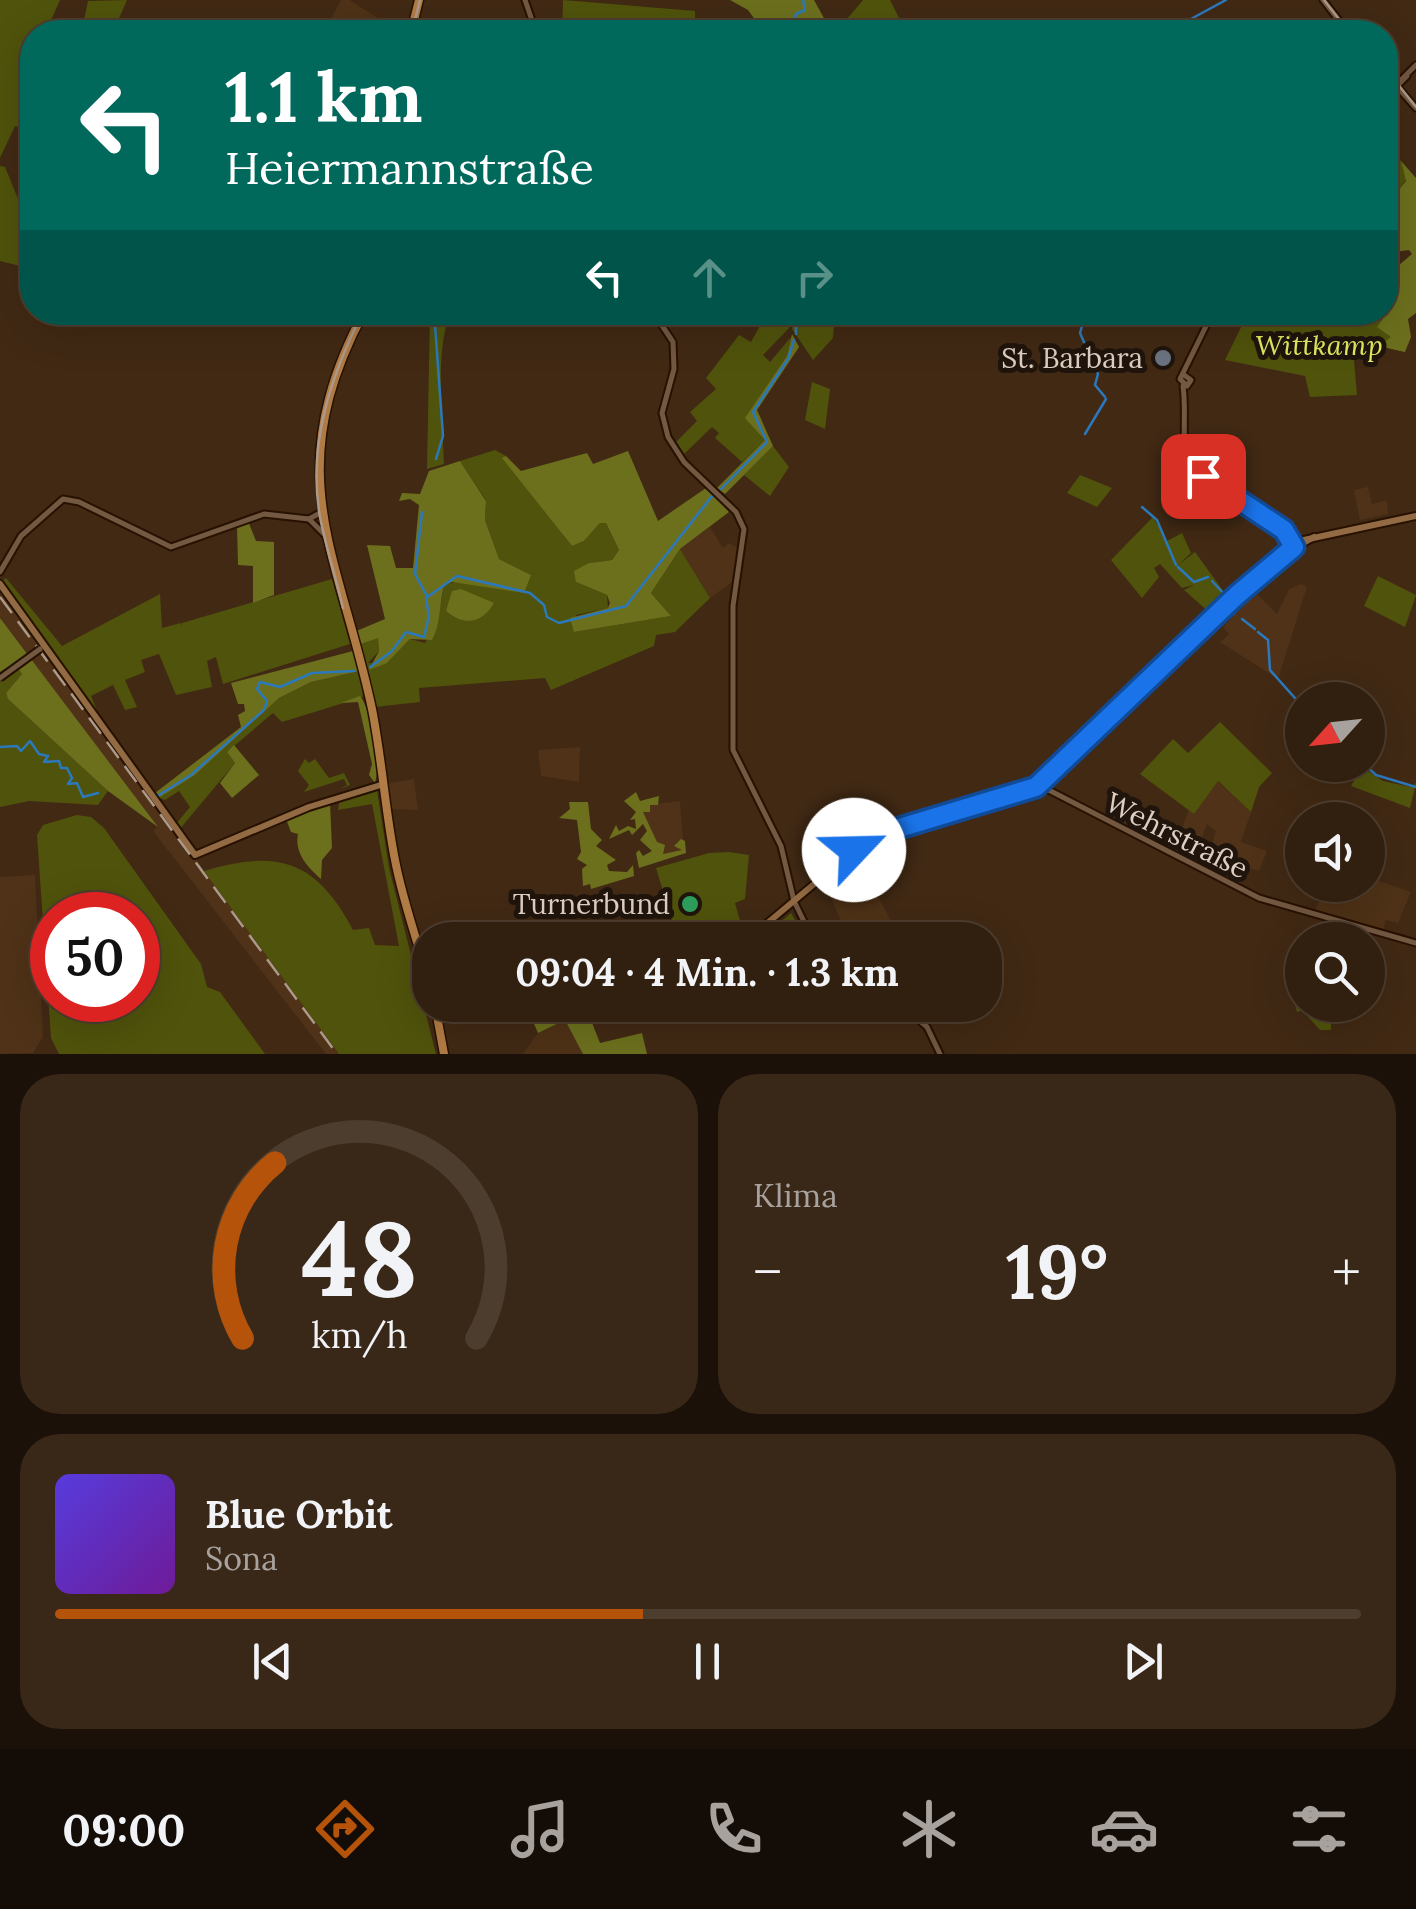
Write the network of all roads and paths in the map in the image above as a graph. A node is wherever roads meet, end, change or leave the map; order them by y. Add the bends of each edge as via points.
1 (1323, 0) edge
2 (1339, 20) edge
3 (1414, 67) edge
4 (1398, 84) joint
5 (1416, 108) edge
6 (357, 325) edge
7 (665, 325) edge
8 (1207, 325) edge
9 (1185, 441) junction
10 (1226, 494) junction
11 (320, 513) junction
12 (1416, 514) edge
13 (300, 516) junction
14 (309, 519) junction
15 (325, 535) junction
16 (1293, 544) junction
17 (0, 572) edge
18 (0, 584) edge
19 (43, 646) junction
20 (0, 678) edge
21 (384, 784) junction
22 (1039, 785) junction
23 (794, 901) junction
24 (412, 922) edge
25 (765, 922) edge
26 (804, 922) edge
27 (1416, 944) edge
28 (439, 1022) edge
29 (921, 1022) edge
30 (444, 1054) edge
31 (940, 1054) edge

1 - 2 street
3 - 4 street
4 - 5 street
6 - 11 main road via 326,404
7 - 23 street via 674,368 663,423 684,462 742,522 734,753 781,846
8 - 9 street via 1186,375 1192,382 1185,386
9 - 10 street via 1203,476
9 - 10 street via 1199,479
10 - 16 street via 1280,528
11 - 13 street
11 - 14 street
11 - 15 main road
12 - 16 main road
13 - 14 street
13 - 17 street via 264,514 171,547 79,502 59,500 18,539
14 - 15 street
15 - 21 main road via 371,706
16 - 22 main road via 1258,570
18 - 19 main road
19 - 20 street, bridge
19 - 21 main road via 196,855 254,827
21 - 24 main road
22 - 23 main road via 869,838
22 - 27 street, Wehrstraße via 1256,897
23 - 25 main road
23 - 26 street
28 - 30 main road
29 - 31 street

